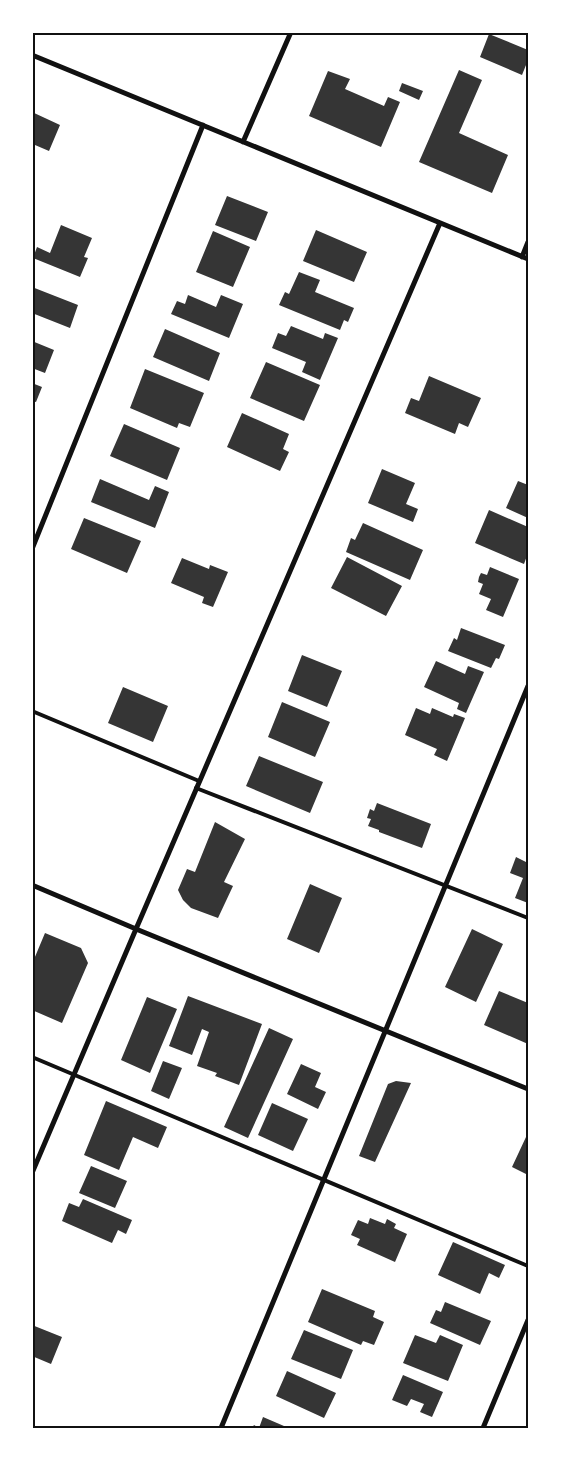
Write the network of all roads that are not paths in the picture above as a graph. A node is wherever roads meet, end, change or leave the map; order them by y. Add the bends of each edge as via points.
1 (291, 32) edge
2 (32, 56) edge
3 (203, 126) junction
4 (243, 142) junction
5 (440, 223) junction
6 (528, 242) edge
7 (522, 257) junction
8 (528, 260) edge
9 (32, 549) edge
10 (528, 686) edge
11 (32, 711) edge
12 (199, 781) junction
13 (196, 788) junction
14 (446, 884) junction
15 (32, 885) edge
16 (528, 918) edge
17 (136, 928) junction
18 (385, 1031) junction
19 (32, 1057) edge
20 (74, 1074) junction
21 (528, 1090) edge
22 (32, 1173) edge
23 (324, 1179) junction
24 (528, 1266) edge
25 (528, 1320) edge
26 (221, 1428) edge
27 (482, 1428) edge

1 - 4 street
2 - 3 street
3 - 4 street
3 - 9 street
4 - 5 street
5 - 7 street
5 - 12 street
6 - 7 street
7 - 8 street
10 - 14 street
11 - 12 lane
12 - 13 street
13 - 14 lane
13 - 17 street
14 - 16 lane
14 - 18 street
15 - 17 street
17 - 18 street
17 - 20 street
18 - 21 street
18 - 23 street
19 - 20 lane
20 - 22 street
20 - 23 lane
23 - 24 lane
23 - 26 street
25 - 27 street

